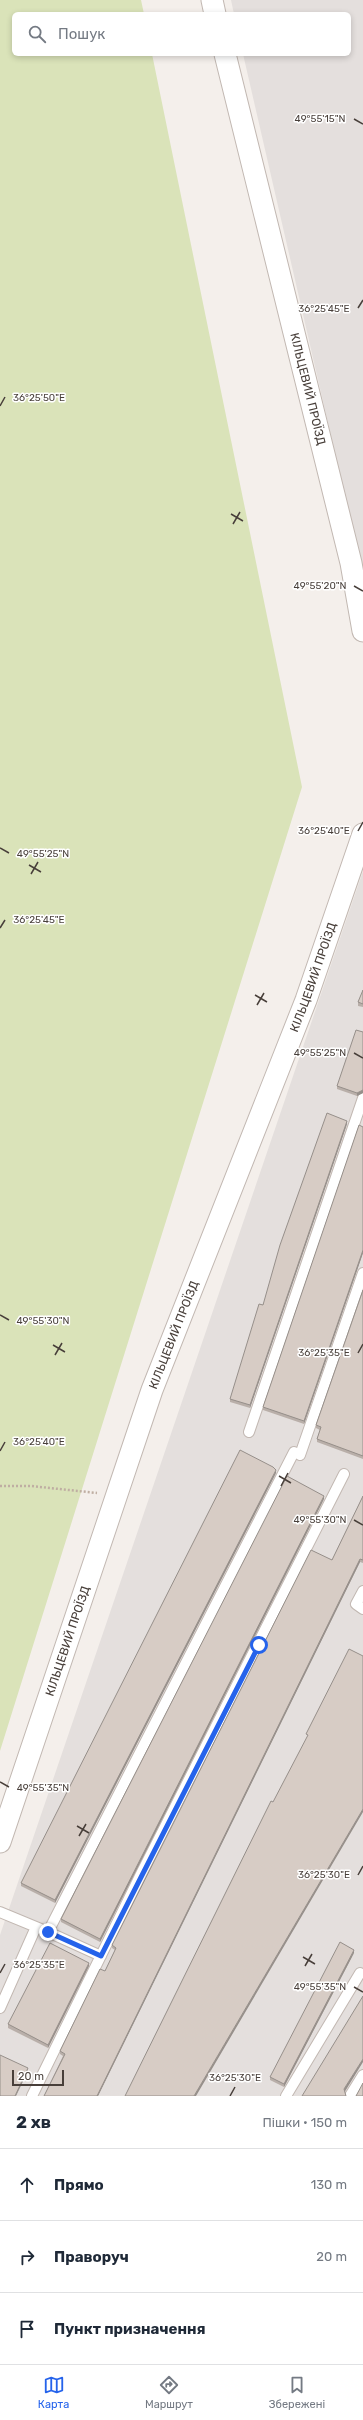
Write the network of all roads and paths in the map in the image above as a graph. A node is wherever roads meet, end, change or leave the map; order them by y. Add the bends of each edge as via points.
1 (212, 0) edge
2 (215, 12) edge
3 (225, 56) edge
4 (363, 631) edge
5 (362, 843) edge
6 (363, 1098) edge
7 (363, 1273) edge
8 (249, 1432) dead end
9 (344, 1474) dead end
10 (0, 1486) edge
11 (105, 1494) dead end
12 (363, 1591) edge
13 (363, 1609) edge
14 (0, 1842) edge
15 (0, 1912) edge
16 (36, 1927) junction
17 (48, 1932) junction
18 (101, 1956) junction
19 (360, 1973) dead end
20 (0, 2008) edge
21 (363, 2075) edge
22 (32, 2096) edge
23 (286, 2096) edge
24 (350, 2096) edge

1 - 2 street
3 - 4 street, КІЛЬЦЕВИЙ ПРОЇЗД via 351,563
5 - 14 street, КІЛЬЦЕВИЙ ПРОЇЗД via 306,1000 152,1390
6 - 8 lane
7 - 17 lane via 297,1454
9 - 18 lane
10 - 11 path via 31,1486
12 - 13 lane via 356,1604
15 - 16 lane
16 - 17 lane
16 - 20 lane
17 - 18 lane
18 - 22 lane
19 - 23 lane
21 - 24 lane

